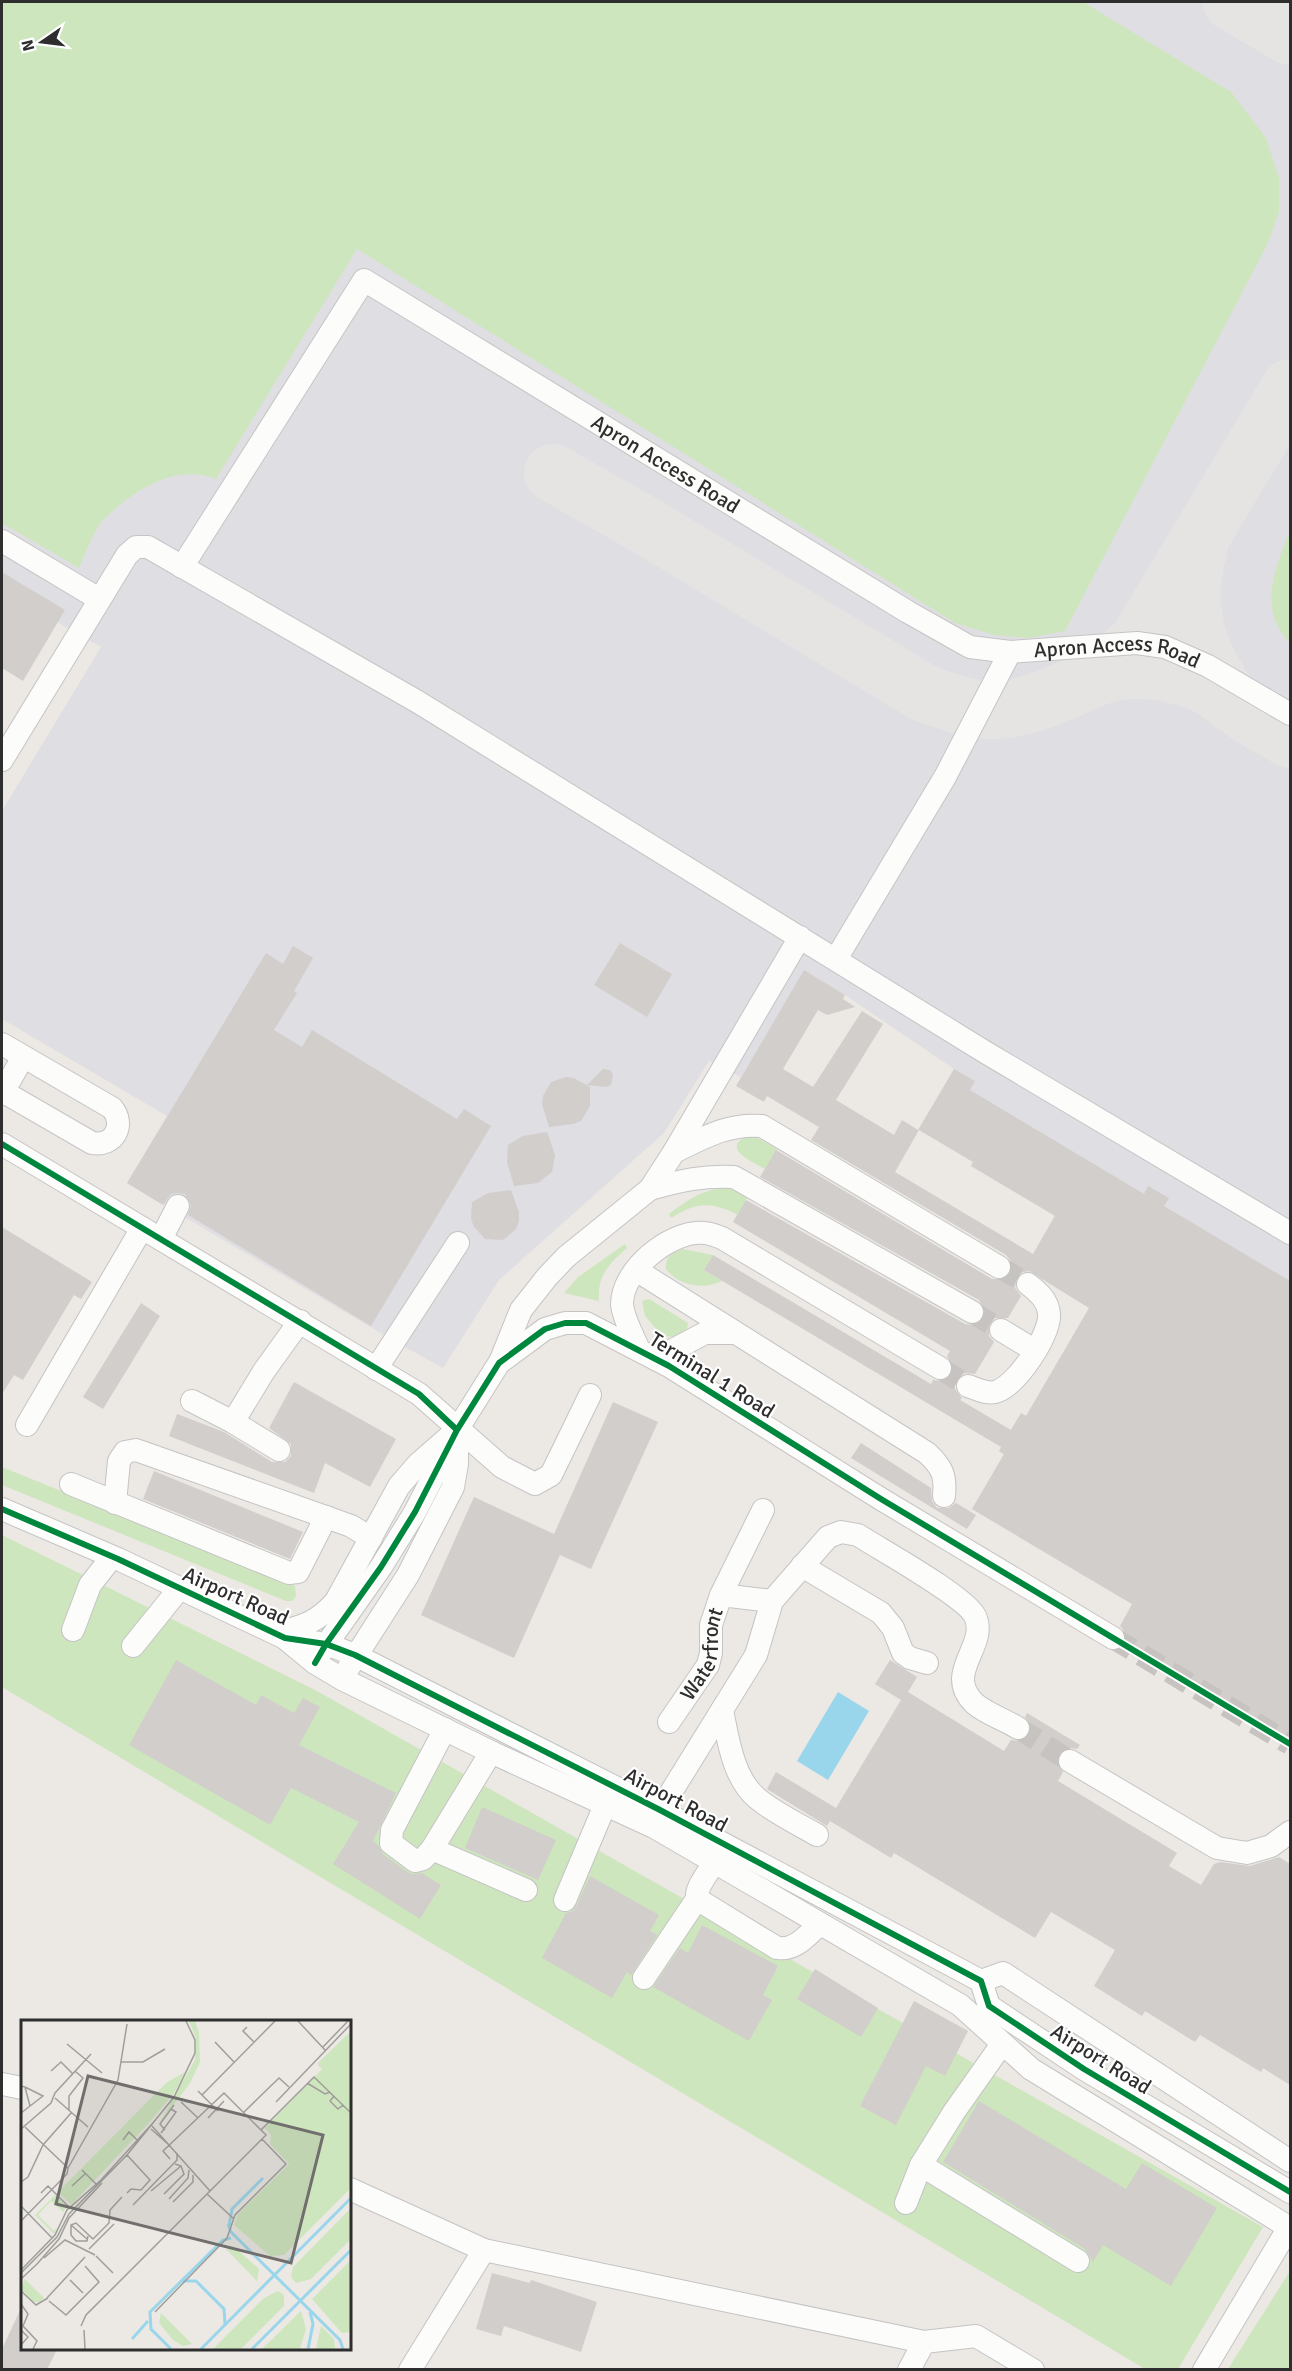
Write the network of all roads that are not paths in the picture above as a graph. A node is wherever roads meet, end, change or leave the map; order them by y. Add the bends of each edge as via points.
1 (2, 541) edge
2 (182, 567) junction
3 (99, 599) junction
4 (1010, 652) junction
5 (1290, 714) edge
6 (2, 760) edge
7 (800, 937) junction
8 (836, 959) junction
9 (2, 1044) edge
10 (23, 1057) junction
11 (2, 1092) edge
12 (2, 1144) edge
13 (674, 1152) junction
14 (650, 1190) junction
15 (178, 1206) dead end
16 (152, 1233) junction
17 (1290, 1233) edge
18 (458, 1243) dead end
19 (999, 1267) tunnel mouth
20 (636, 1270) junction
21 (1028, 1284) tunnel mouth
22 (972, 1312) tunnel mouth
23 (300, 1321) junction
24 (1001, 1330) tunnel mouth
25 (733, 1333) junction
26 (1034, 1350) junction
27 (647, 1354) junction
28 (499, 1363) junction
29 (940, 1368) tunnel mouth
30 (376, 1369) junction
31 (968, 1386) tunnel mouth
32 (590, 1395) dead end
33 (192, 1401) dead end
34 (233, 1422) junction
35 (27, 1425) dead end
36 (458, 1430) junction
37 (279, 1450) dead end
38 (71, 1484) dead end
39 (115, 1503) junction
40 (2, 1509) edge
41 (764, 1510) dead end
42 (937, 1512) junction
43 (326, 1516) junction
44 (371, 1538) junction
45 (112, 1557) junction
46 (802, 1566) junction
47 (179, 1589) junction
48 (721, 1595) junction
49 (772, 1601) junction
50 (73, 1630) dead end
51 (278, 1636) junction
52 (1113, 1638) tunnel mouth
53 (133, 1646) dead end
54 (320, 1653) junction
55 (355, 1655) junction
56 (927, 1663) dead end
57 (342, 1679) junction
58 (722, 1710) junction
59 (669, 1722) dead end
60 (1018, 1728) tunnel mouth
61 (445, 1729) junction
62 (491, 1752) junction
63 (1070, 1761) tunnel mouth
64 (605, 1805) junction
65 (657, 1819) junction
66 (1290, 1832) edge
67 (817, 1836) dead end
68 (432, 1849) junction
69 (714, 1863) junction
70 (526, 1890) dead end
71 (697, 1899) junction
72 (565, 1900) dead end
73 (820, 1924) junction
74 (644, 1978) dead end
75 (981, 1981) junction
76 (1002, 2044) junction
77 (2, 2084) edge
78 (21, 2088) edge
79 (1290, 2161) edge
80 (921, 2165) junction
81 (351, 2189) edge
82 (1290, 2192) edge
83 (906, 2203) dead end
84 (1290, 2228) edge
85 (484, 2250) junction
86 (1078, 2261) dead end
87 (924, 2342) junction
88 (410, 2370) edge
89 (909, 2370) edge
90 (1033, 2370) edge
91 (1204, 2370) edge

1 - 3 street
2 - 3 street via 148,547 136,547
2 - 4 street, Apron Access Road via 364,280 908,612 970,647
2 - 7 street via 418,702
3 - 6 street
4 - 5 street, Apron Access Road via 1137,643 1165,647 1208,666
4 - 8 street via 945,777
7 - 8 street
7 - 13 street
8 - 17 street
9 - 10 street
10 - 11 street
10 - 11 street via 112,1108 118,1119 117,1132 104,1144 92,1143
12 - 16 street
13 - 14 street
13 - 19 street via 720,1130 744,1124 762,1126
14 - 22 street via 690,1178 734,1177
14 - 28 street via 566,1257 547,1277 521,1310
15 - 16 street
16 - 23 street
16 - 35 street
18 - 30 street
20 - 25 street
20 - 27 street via 623,1291 622,1307
20 - 29 street via 656,1248 681,1236 704,1233 722,1238
21 - 26 street via 1047,1305 1049,1316 1047,1328
23 - 30 street
23 - 34 street
24 - 26 street
25 - 27 street via 705,1333
25 - 42 street via 927,1453 940,1466 945,1484
26 - 31 street via 1016,1380 1004,1389 983,1392
27 - 28 street, Terminal 1 Road via 586,1323 565,1323 545,1329
27 - 42 street, Terminal 1 Road
28 - 36 street, Terminal 1 Road
30 - 36 street via 419,1394
32 - 36 street via 551,1475 535,1484 502,1467
33 - 34 street
34 - 37 street
36 - 44 street, Terminal 1 Road via 399,1486
36 - 54 street, Terminal 1 Road via 381,1567
36 - 55 street, Terminal 1 Road via 453,1487 408,1575
38 - 39 street
39 - 43 street via 289,1573 302,1567
39 - 43 street via 119,1461 125,1452 136,1450
40 - 45 street, Airport Road
41 - 48 street
42 - 52 street, Terminal 1 Road
43 - 44 street
44 - 51 street, Terminal 1 Road via 325,1614
45 - 47 street, Airport Road
45 - 50 street via 90,1585
46 - 49 street
46 - 56 street via 881,1613 893,1628 903,1653
46 - 60 street via 828,1537 841,1533 858,1535 961,1600 975,1616 977,1626 976,1640 963,1670 967,1693 975,1704
47 - 51 street, Airport Road
47 - 53 street
48 - 49 street, Waterfront
48 - 59 street, Waterfront via 711,1625 708,1665
49 - 58 street via 756,1655
51 - 54 street, Airport Road
54 - 55 street, Airport Road
54 - 57 street, Airport Road
55 - 57 street, Terminal 1 Road
55 - 65 street, Airport Road
57 - 61 street, Airport Road
58 - 65 street
58 - 67 street via 731,1751 743,1780 757,1798
61 - 62 street, Airport Road
61 - 68 street via 392,1830 391,1843 415,1862 423,1860
62 - 64 street, Airport Road
62 - 68 street
63 - 66 street via 1217,1848 1247,1852 1270,1846
64 - 65 street, Airport Road
64 - 72 street
65 - 69 street, Airport Road
65 - 75 street, Airport Road
68 - 70 street
69 - 71 street
69 - 73 street, Airport Road
71 - 73 street via 777,1948 794,1947
71 - 74 street
73 - 76 street, Airport Road via 960,2005
75 - 79 street, Airport Road via 1003,1973
75 - 82 street, Airport Road via 989,2006 1084,2069
76 - 80 street
76 - 84 street, Airport Road via 1066,2092
77 - 78 street
80 - 83 street
80 - 86 street
81 - 85 street
84 - 91 street
85 - 87 street
85 - 88 street
87 - 89 street
87 - 90 street via 976,2336

